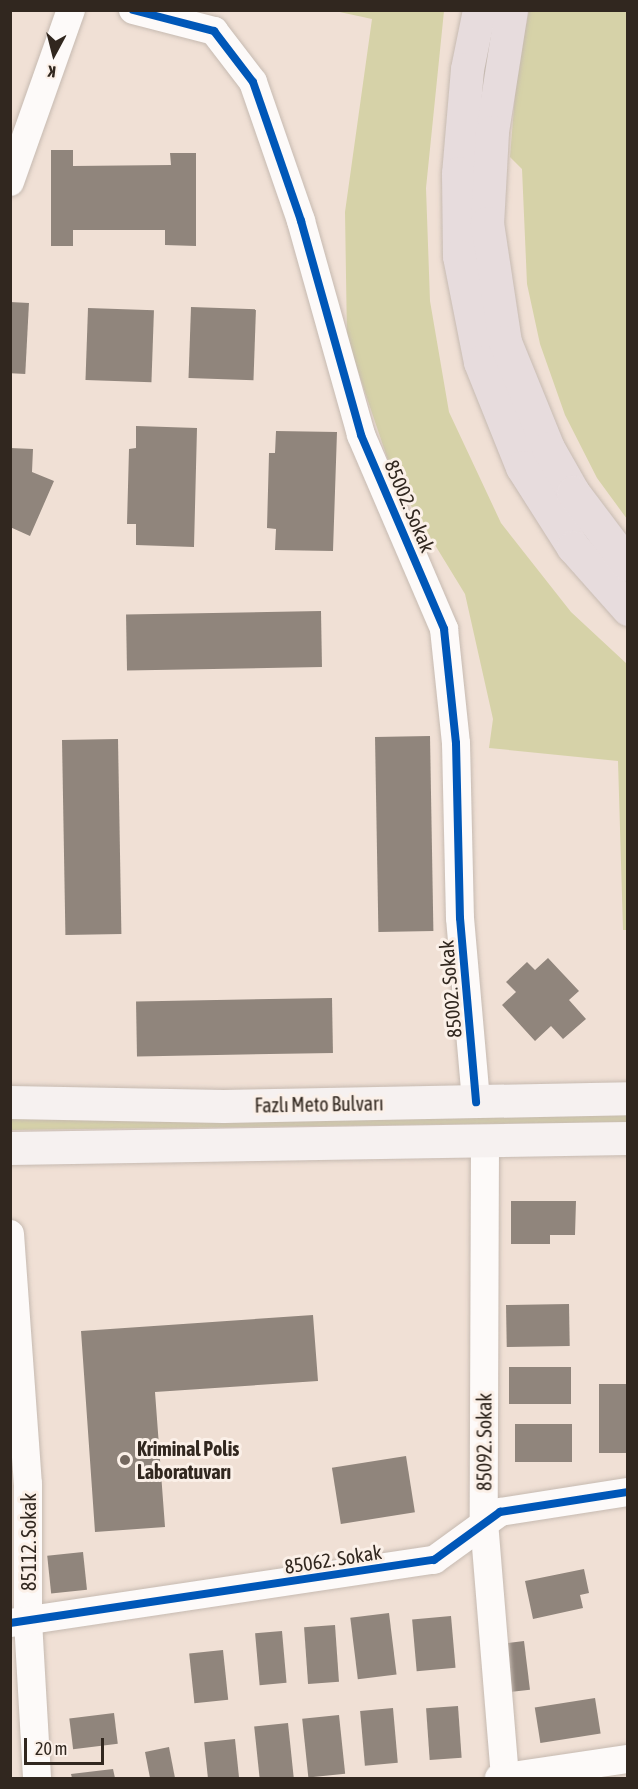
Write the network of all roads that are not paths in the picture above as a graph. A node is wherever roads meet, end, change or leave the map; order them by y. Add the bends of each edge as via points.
1 (71, 10) edge
2 (133, 10) edge
3 (479, 10) edge
4 (511, 10) edge
5 (10, 182) edge
6 (627, 565) edge
7 (627, 609) edge
8 (627, 1098) edge
9 (10, 1102) edge
10 (476, 1102) junction
11 (627, 1138) edge
12 (485, 1141) junction
13 (10, 1148) edge
14 (10, 1234) edge
15 (627, 1492) edge
16 (484, 1522) junction
17 (19, 1622) edge
18 (627, 1759) edge
19 (503, 1778) edge
20 (37, 1779) edge

1 - 5 street
2 - 10 street, 85002. Sokak via 214,31 253,82 302,221 362,435 444,629 456,743 460,918
3 - 7 highway via 467,69 459,185 459,256 480,362 522,467 573,547
4 - 6 highway via 492,132 488,223 505,342 548,448 573,492
8 - 10 main road, Fazlı Meto Bulvarı
9 - 10 main road, Fazlı Meto Bulvarı via 223,1106
11 - 12 main road, Fazlı Meto Bulvarı
12 - 13 main road, Fazlı Meto Bulvarı
12 - 16 street, 85092. Sokak
14 - 17 street, 85112. Sokak via 28,1484
15 - 16 street, 85062. Sokak via 500,1512
16 - 17 street, 85062. Sokak via 434,1560
16 - 19 street, 85092. Sokak
17 - 20 street, 85112. Sokak
18 - 19 street

